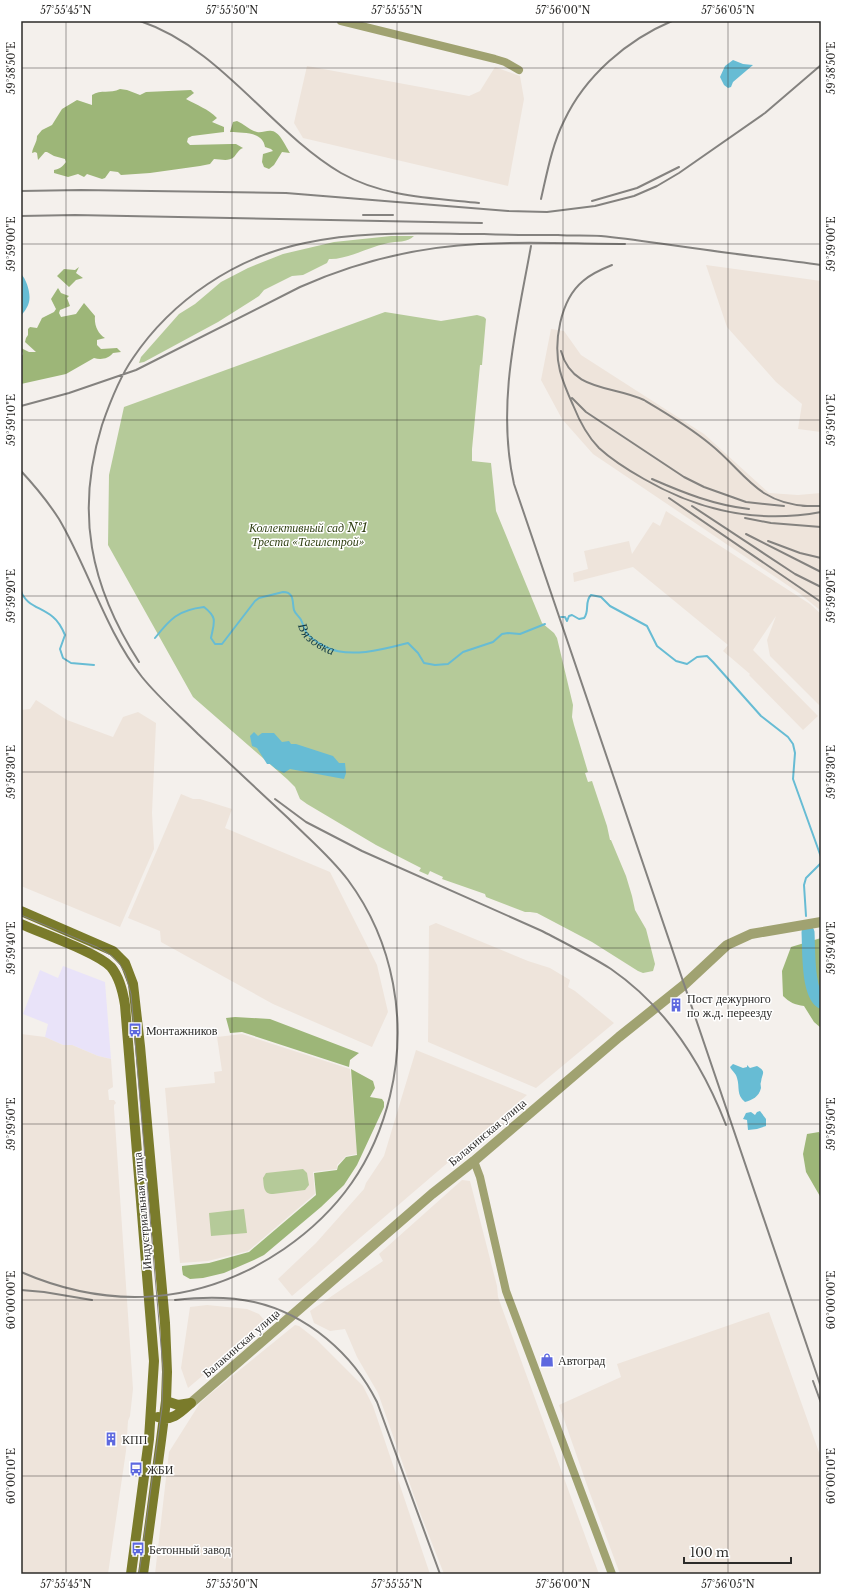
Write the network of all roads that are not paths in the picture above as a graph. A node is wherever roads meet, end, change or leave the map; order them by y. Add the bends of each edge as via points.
1 (341, 21) edge
2 (519, 70) dead end
3 (21, 911) edge
4 (821, 922) edge
5 (21, 924) edge
6 (474, 1161) junction
7 (153, 1395) junction
8 (166, 1401) junction
9 (191, 1403) junction
10 (164, 1419) junction
11 (131, 1574) edge
12 (143, 1574) edge
13 (612, 1574) edge

1 - 2 street via 480,55 505,62
3 - 8 main road, Индустриальная улица via 113,951 125,963 132,980 138,1017 165,1323
4 - 6 street, Балакинская улица via 751,934 728,945
5 - 7 main road, Индустриальная улица via 106,963 114,972 123,994 152,1330
6 - 9 street, Балакинская улица via 432,1194
6 - 13 street via 480,1177 506,1291
7 - 10 main road via 154,1413
7 - 11 main road, Индустриальная улица
8 - 9 main road via 178,1405
8 - 10 main road, Индустриальная улица
9 - 10 main road via 175,1416
10 - 12 main road, Индустриальная улица

